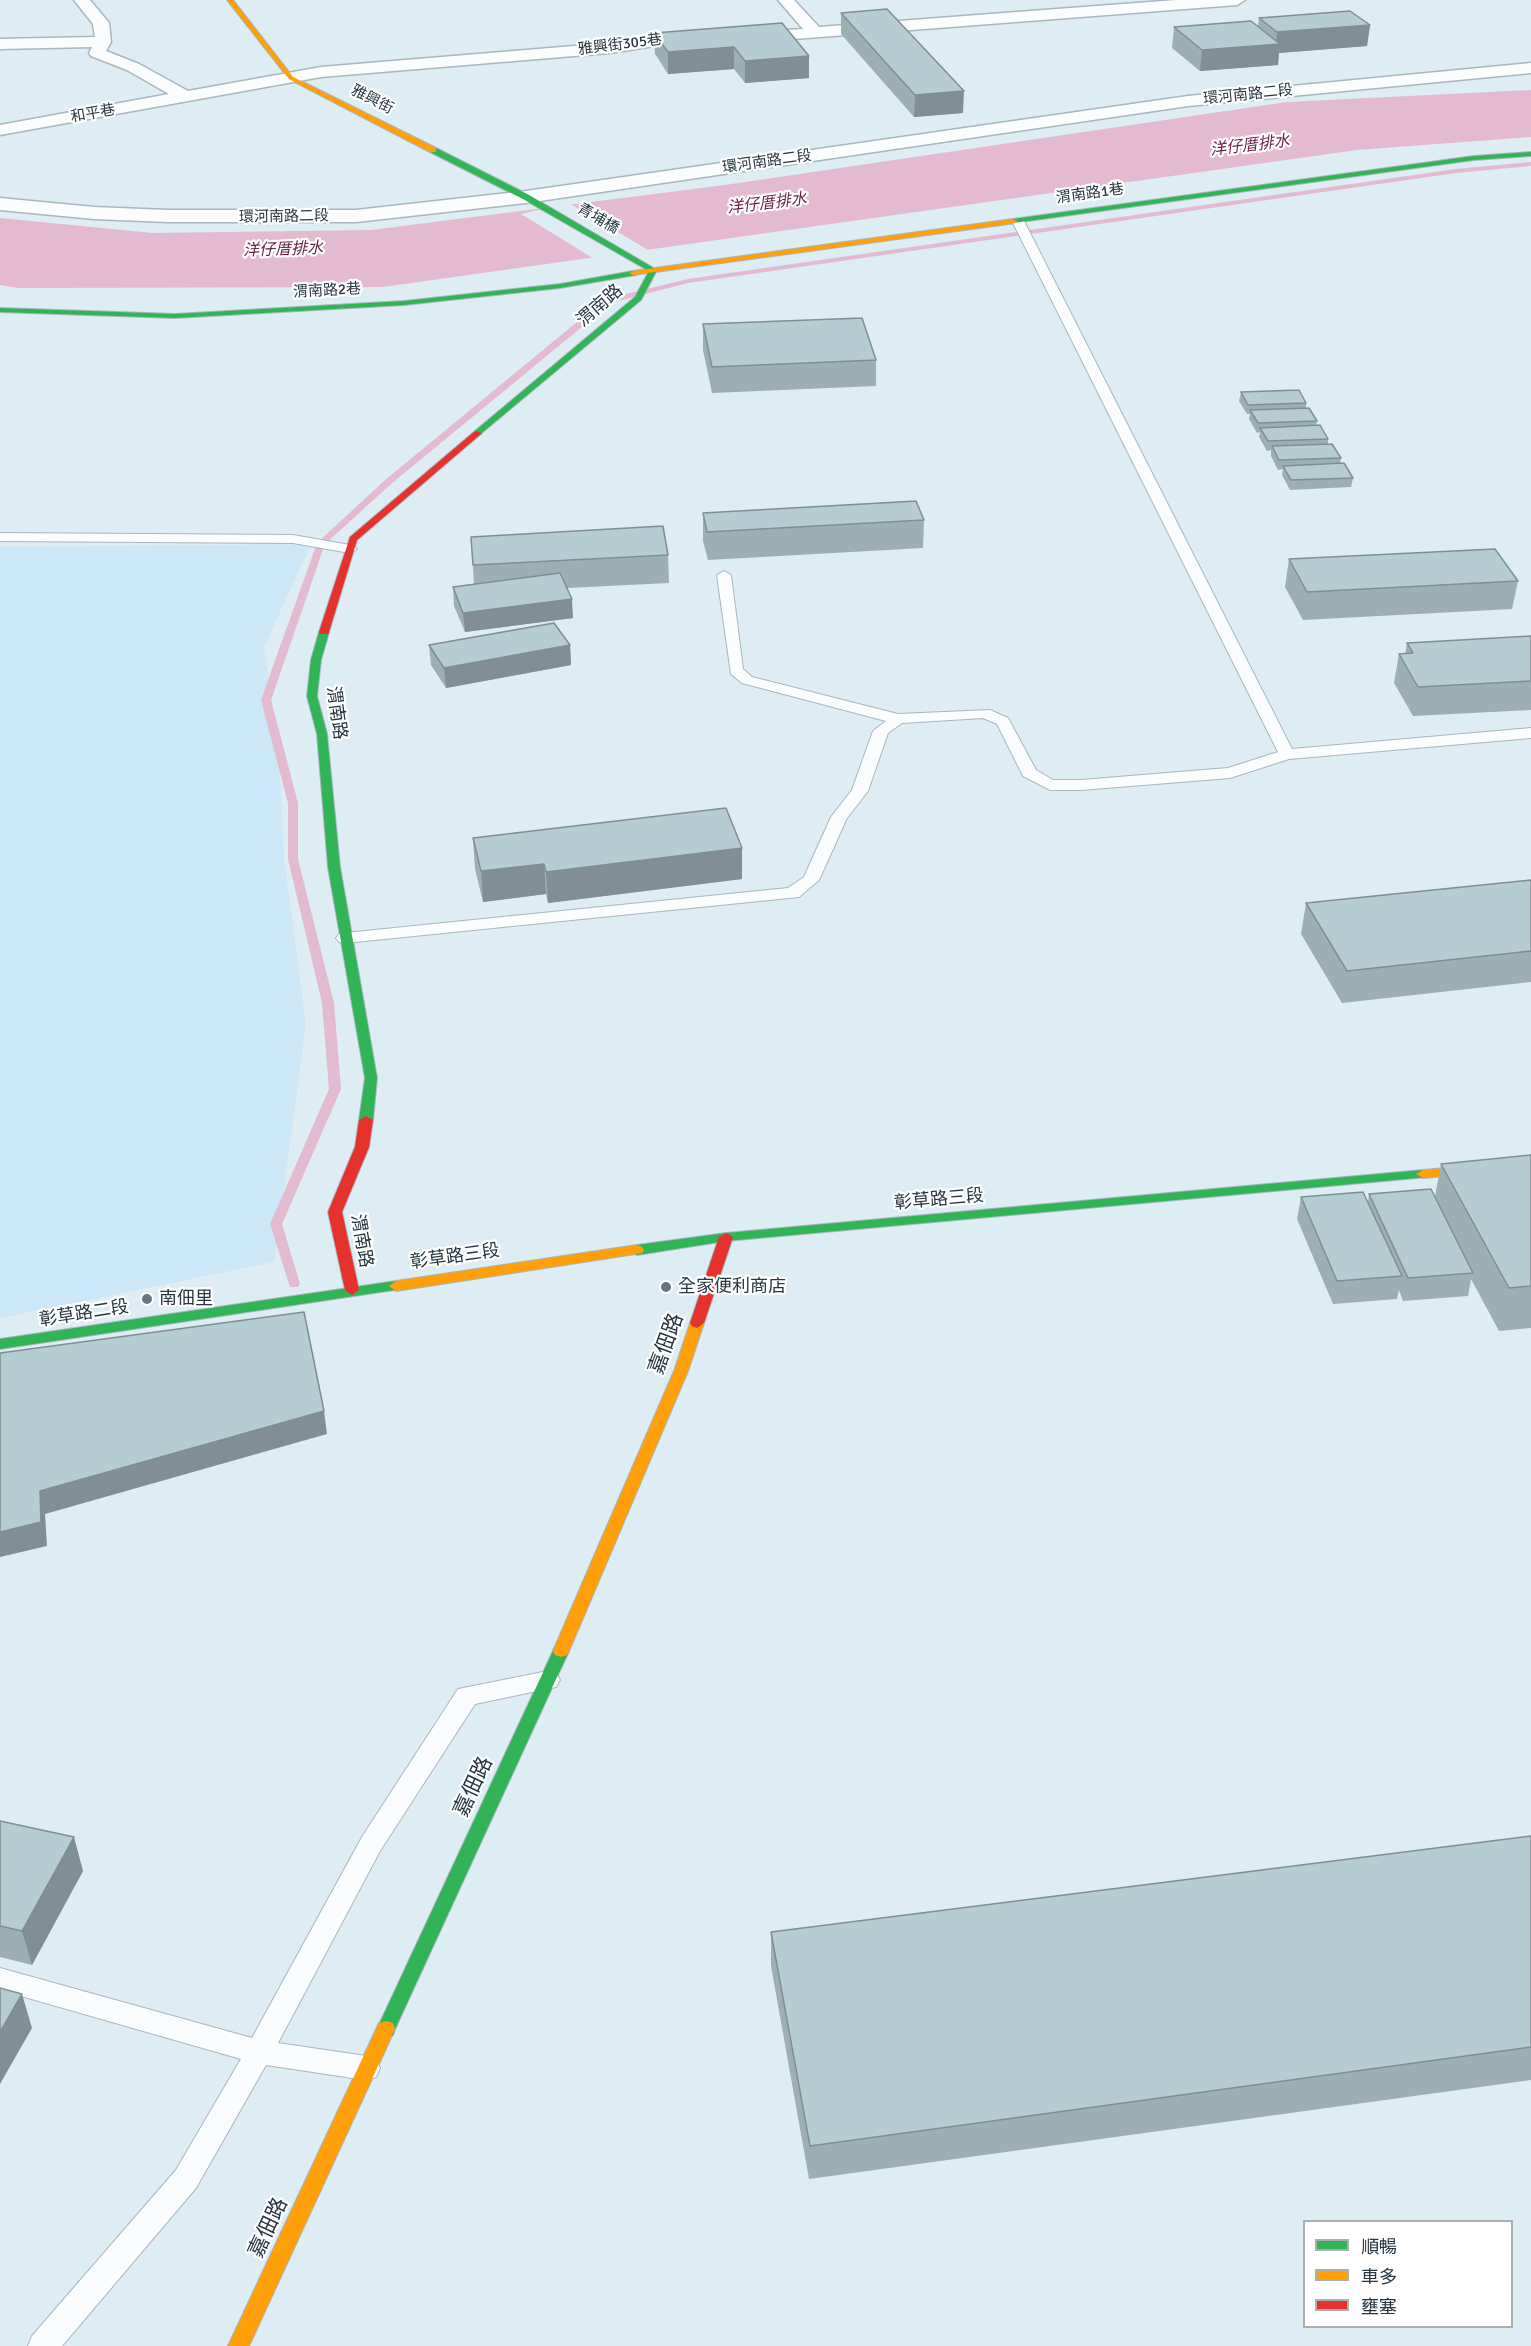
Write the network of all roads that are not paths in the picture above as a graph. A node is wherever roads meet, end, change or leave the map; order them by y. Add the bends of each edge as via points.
1 (82, 0) edge
2 (230, 0) edge
3 (786, 0) edge
4 (1237, 0) edge
5 (815, 32) junction
6 (103, 42) junction
7 (0, 44) edge
8 (1531, 68) edge
9 (291, 78) junction
10 (186, 97) junction
11 (0, 130) edge
12 (1531, 154) edge
13 (526, 197) junction
14 (0, 204) edge
15 (1018, 221) junction
16 (653, 270) junction
17 (0, 310) edge
18 (0, 537) edge
19 (350, 549) junction
20 (724, 574) dead end
21 (898, 719) junction
22 (1531, 733) edge
23 (1287, 754) junction
24 (345, 938) junction
25 (1531, 1164) edge
26 (726, 1237) junction
27 (352, 1290) junction
28 (0, 1344) edge
29 (548, 1680) junction
30 (0, 1979) edge
31 (259, 2052) junction
32 (366, 2068) junction
33 (43, 2346) edge
34 (238, 2346) edge

1 - 6 street via 101,23
2 - 9 street, 雅興街
3 - 5 street
4 - 5 street, 雅興街305巷
5 - 9 street, 雅興街305巷 via 674,38 610,48 321,72
6 - 7 street
6 - 10 street via 97,53 133,67
8 - 13 street, 環河南路二段 via 1188,101
9 - 10 street, 和平巷
9 - 13 street, 雅興街
10 - 11 street, 和平巷
12 - 15 street, 渭南路1巷 via 1474,158
13 - 14 street, 環河南路二段 via 356,216 292,218 94,213
13 - 16 street, 青埔橋
15 - 16 street, 渭南路1巷
15 - 23 lane
16 - 17 street, 渭南路2巷 via 560,286 404,303 175,316
16 - 19 street, 渭南路 via 638,298 361,532
18 - 19 lane via 293,539
19 - 24 street, 渭南路 via 316,660 312,696 322,735
20 - 21 lane via 736,671 747,680
21 - 23 lane via 985,713 1003,722 1029,774 1050,785 1230,773
21 - 24 lane via 880,731 860,791 839,817 811,880 793,893
22 - 23 lane
24 - 27 street, 渭南路 via 370,1078 362,1147 335,1212
25 - 26 street, 彰草路三段
26 - 27 street, 彰草路三段
26 - 29 street, 嘉佃路 via 681,1371
27 - 28 street, 彰草路二段
29 - 31 lane via 467,1696 371,1844
29 - 32 street, 嘉佃路
30 - 31 lane
31 - 32 lane
31 - 33 lane via 186,2179
32 - 34 street, 嘉佃路

